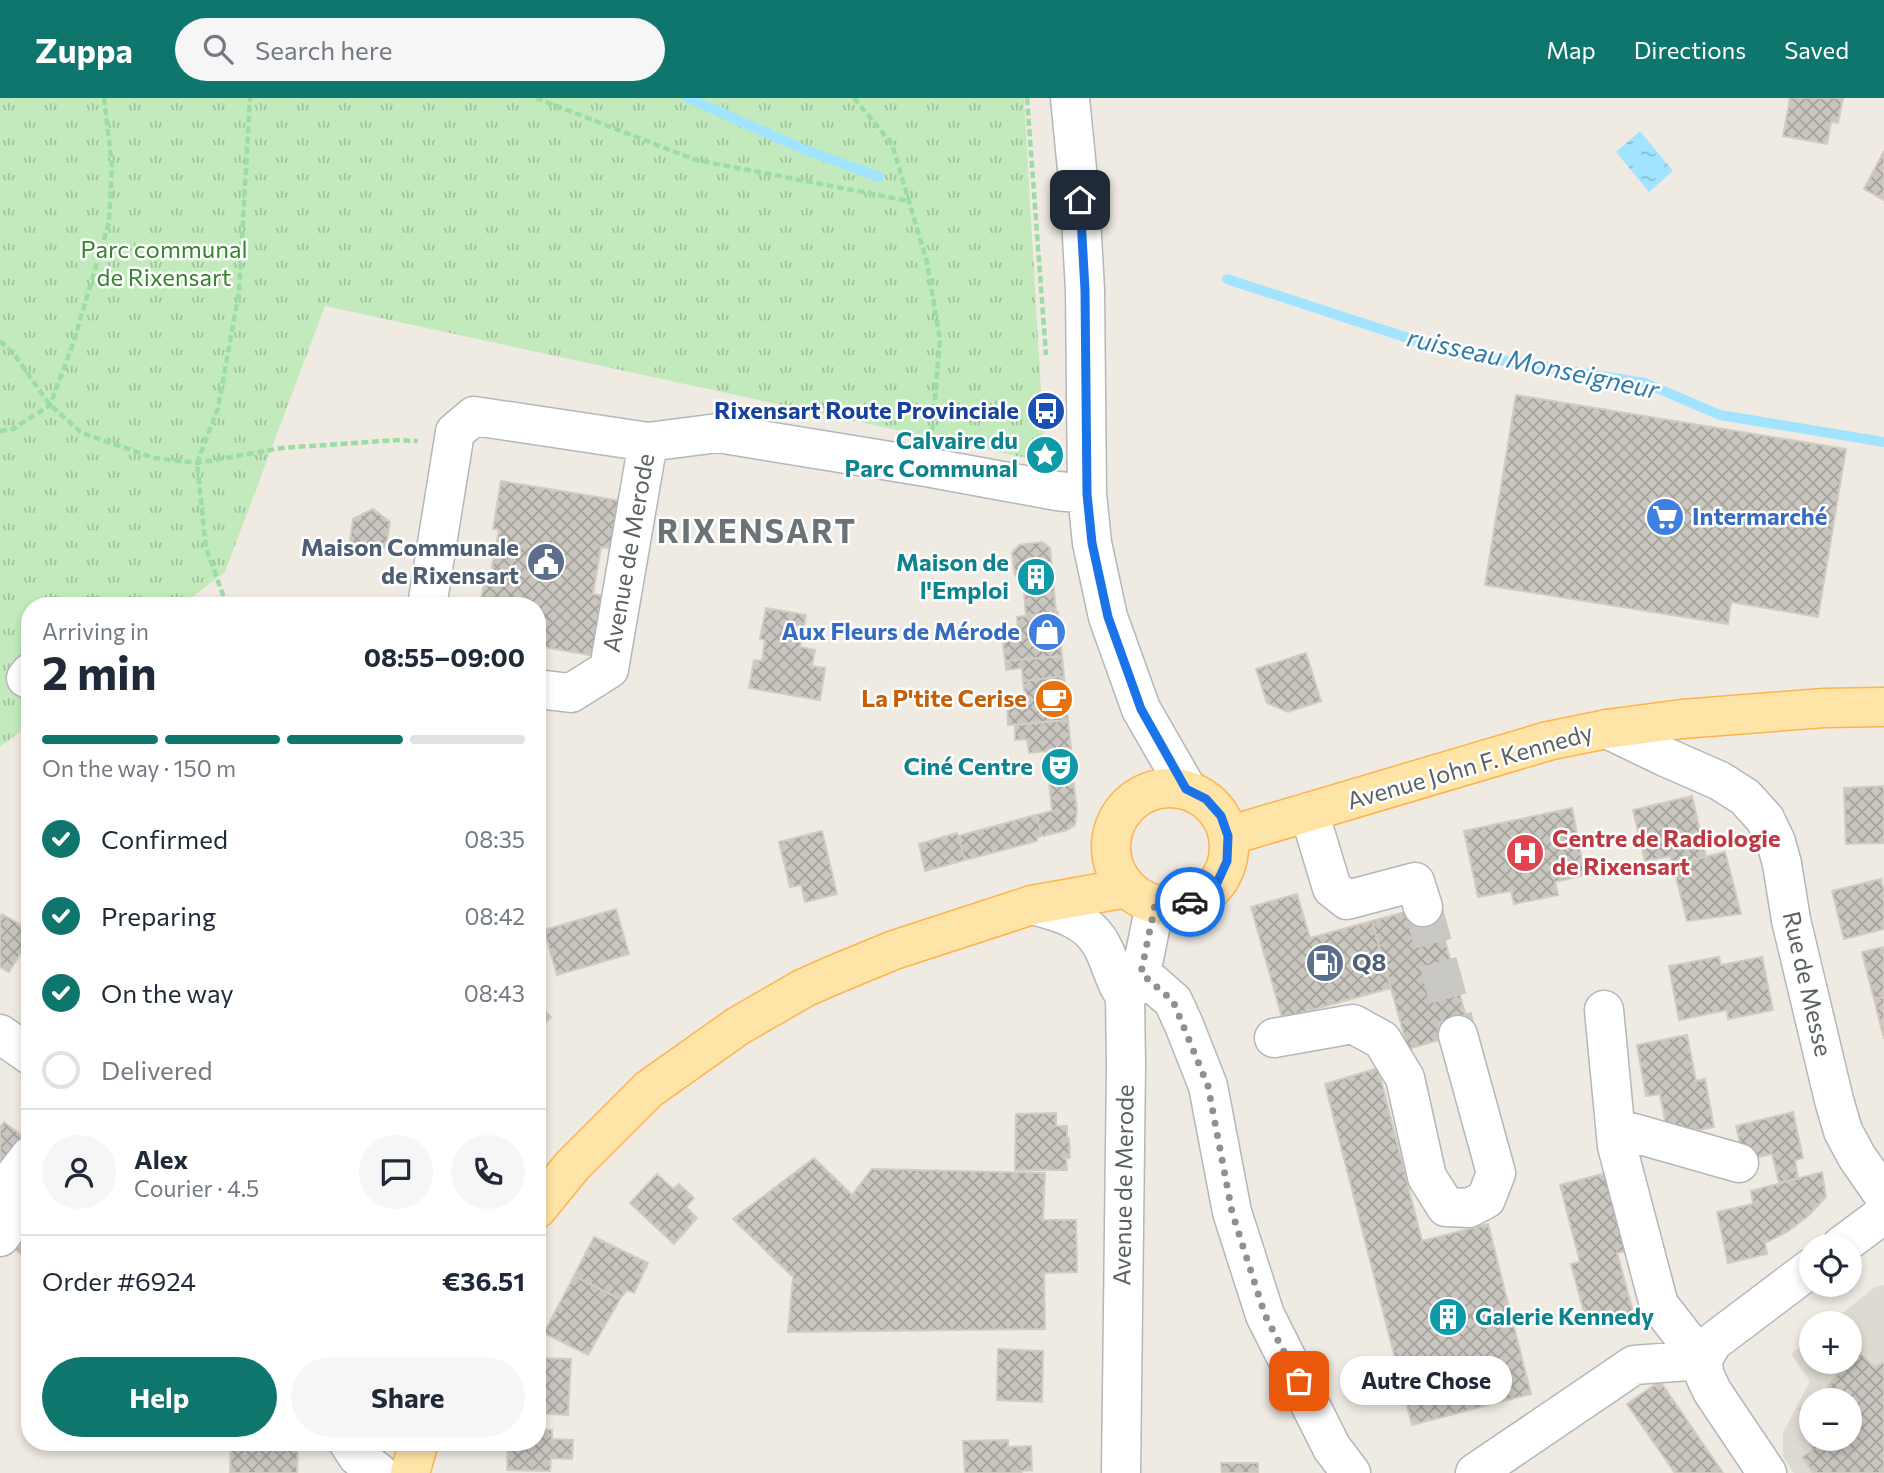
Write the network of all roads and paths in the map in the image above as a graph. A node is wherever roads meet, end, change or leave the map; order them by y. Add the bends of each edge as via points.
1 (104, 98) edge
2 (250, 98) edge
3 (536, 98) edge
4 (854, 98) edge
5 (1027, 98) edge
6 (1070, 98) edge
7 (909, 201) junction
8 (0, 341) edge
9 (1047, 365) dead end
10 (50, 405) junction
11 (0, 431) edge
12 (648, 442) junction
13 (453, 443) junction
14 (197, 463) junction
15 (926, 467) junction
16 (1087, 494) junction
17 (224, 597) edge
18 (428, 597) edge
19 (546, 690) edge
20 (1884, 707) edge
21 (1607, 729) junction
22 (1186, 789) junction
23 (1309, 812) junction
24 (1228, 836) junction
25 (1141, 896) junction
26 (1032, 905) junction
27 (1423, 907) tunnel mouth
28 (1133, 984) junction
29 (1604, 1010) dead end
30 (0, 1034) edge
31 (1458, 1035) tunnel mouth
32 (1274, 1038) dead end
33 (21, 1049) edge
34 (1616, 1128) junction
35 (1739, 1163) dead end
36 (21, 1168) edge
37 (0, 1195) edge
38 (1884, 1196) edge
39 (546, 1198) edge
40 (21, 1209) edge
41 (1884, 1214) edge
42 (1857, 1234) edge
43 (0, 1237) edge
44 (1799, 1277) edge
45 (1702, 1360) junction
46 (353, 1451) edge
47 (416, 1451) edge
48 (379, 1473) edge
49 (410, 1473) edge
50 (1121, 1473) edge
51 (1351, 1473) edge
52 (1475, 1473) edge
53 (1767, 1473) edge

1 - 10 path via 112,166 109,222
2 - 14 path via 239,292 218,408
3 - 7 path via 696,160
4 - 7 path via 892,144
5 - 9 path
6 - 16 street via 1085,290
7 - 15 path via 927,262 940,340
8 - 10 path
10 - 11 path via 13,429
10 - 14 path via 82,433 154,458
12 - 13 street, Avenue de Merode via 474,416 455,432
12 - 15 street, Avenue de Merode via 718,433
12 - 19 street, Avenue de Merode via 609,669 571,693
13 - 14 path via 397,440 282,448
13 - 18 street, Avenue de Merode
14 - 17 path via 206,548
15 - 16 street, Avenue de Merode
16 - 22 street via 1108,617 1141,709
20 - 21 main road, Avenue John F. Kennedy via 1695,718
21 - 23 main road, Avenue John F. Kennedy via 1548,741
21 - 38 street, Rue de Messe via 1720,781 1745,797 1765,819 1782,864 1791,920 1843,1131
22 - 24 main road via 1206,799 1221,816
22 - 25 main road via 1160,788 1136,797 1119,816 1111,841 1114,866
23 - 24 main road, Avenue John F. Kennedy
23 - 27 street via 1332,888 1347,900 1415,882
24 - 25 main road via 1227,861 1217,883 1198,899 1170,906
25 - 26 main road
25 - 28 street, Avenue de Merode
26 - 28 street via 1073,918 1088,928 1101,944 1116,984
26 - 39 main road via 894,950 804,988 738,1026 649,1089
28 - 50 street, Avenue de Merode via 1126,1066
28 - 51 street via 1173,1001 1184,1025 1208,1086 1232,1212 1265,1315 1332,1448
29 - 34 street
30 - 33 street
31 - 32 street via 1496,1173 1486,1199 1469,1208 1446,1207 1427,1177 1405,1078 1382,1040 1353,1024
34 - 35 street
34 - 45 street via 1659,1305
36 - 37 street
40 - 43 street
41 - 42 street
44 - 45 street via 1713,1342
45 - 52 street via 1634,1365
45 - 53 street via 1712,1391
46 - 48 street
47 - 49 main road

